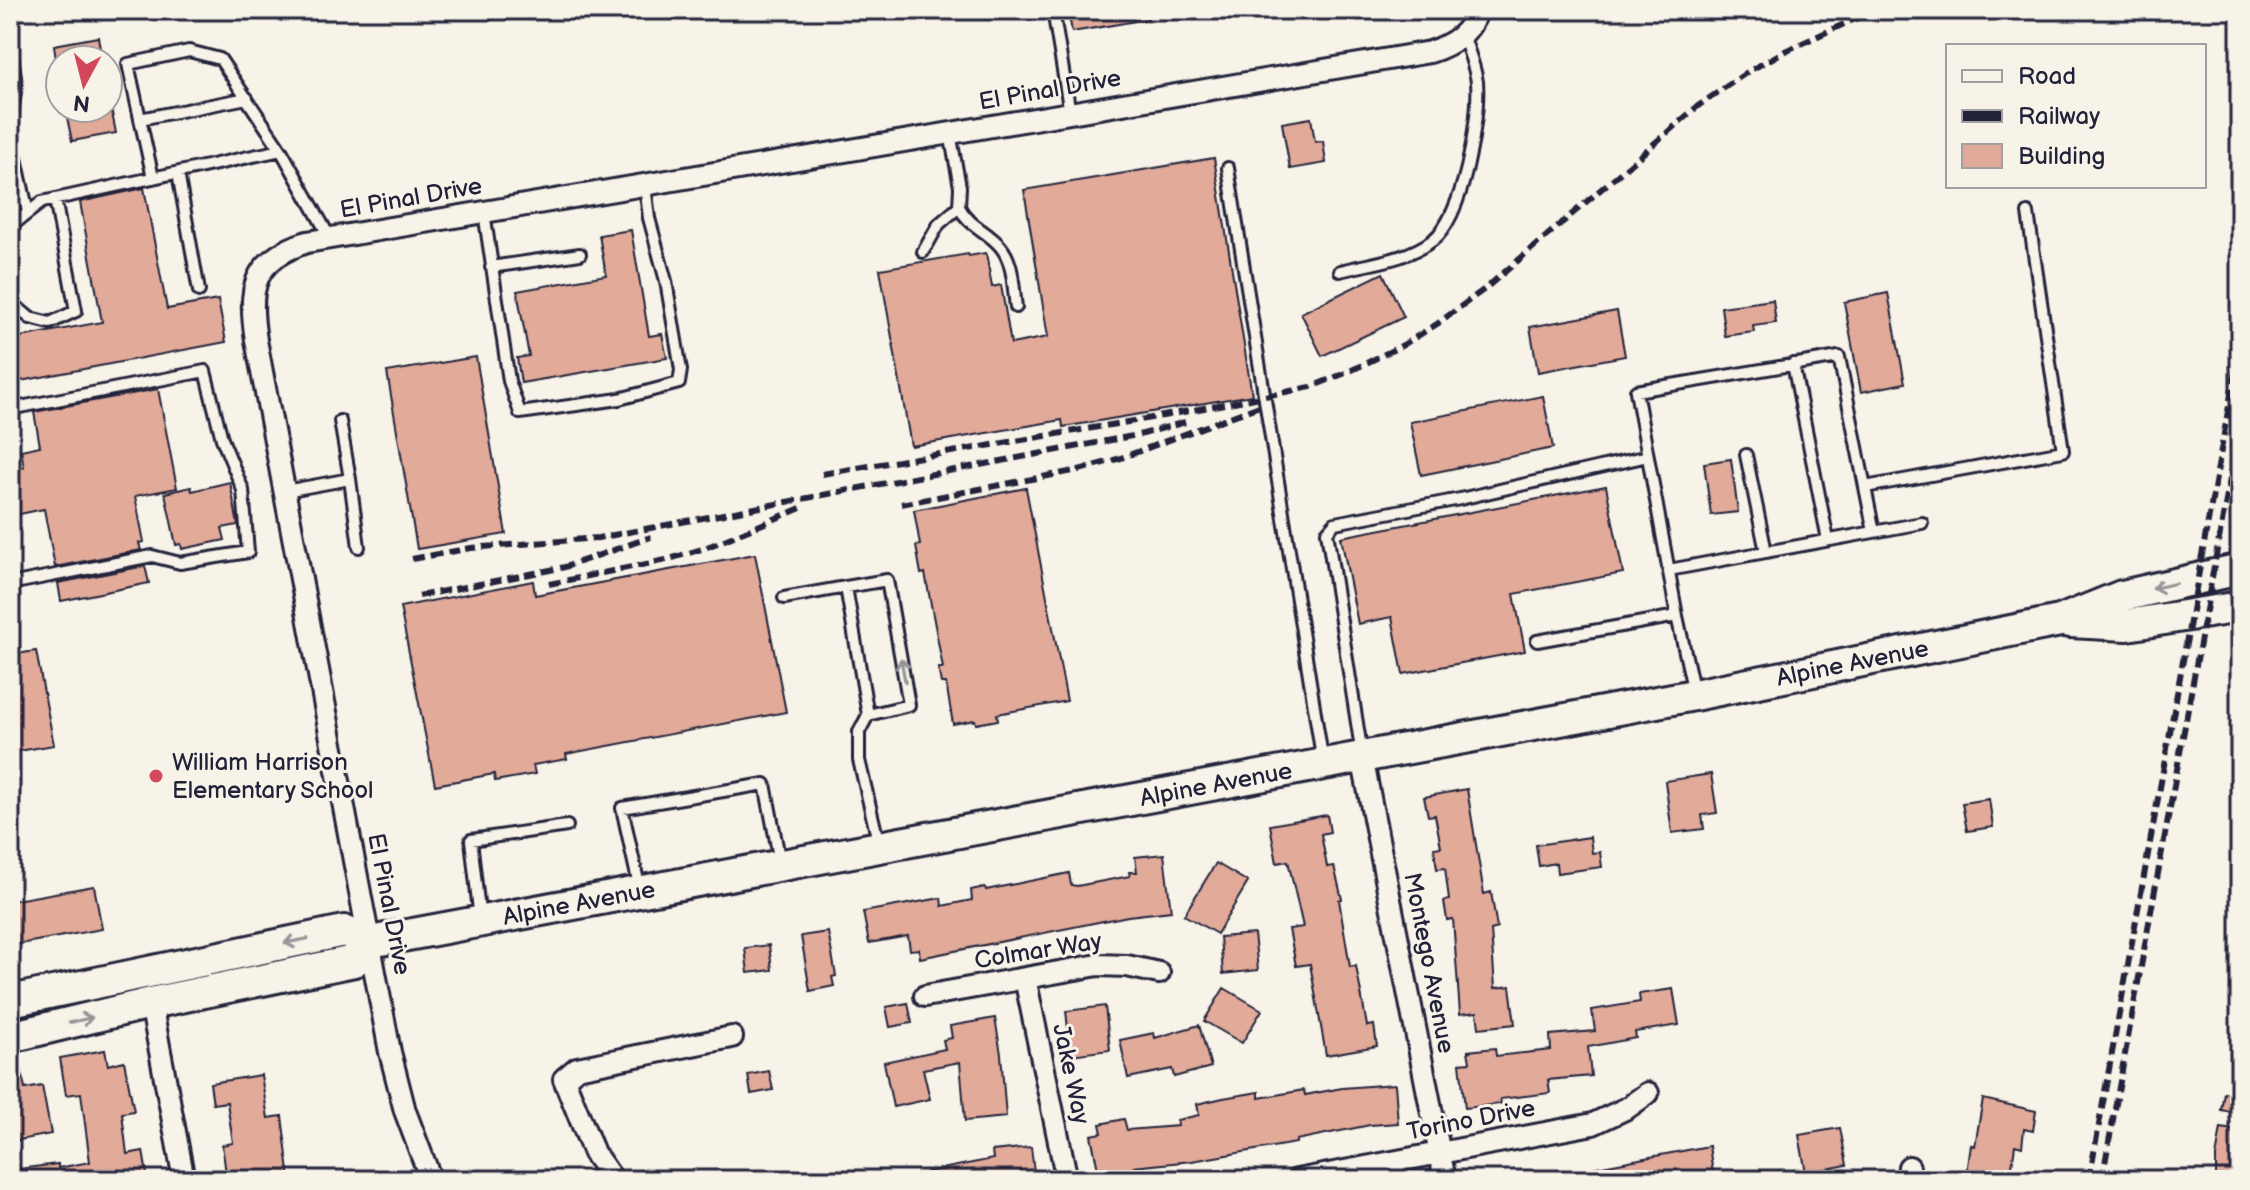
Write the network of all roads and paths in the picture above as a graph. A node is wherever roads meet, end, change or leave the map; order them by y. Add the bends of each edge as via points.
1 (1053, 10) edge
2 (1478, 10) edge
3 (1463, 35) junction
4 (10, 42) edge
5 (13, 86) edge
6 (247, 98) junction
7 (1070, 113) junction
8 (140, 119) junction
9 (950, 133) junction
10 (281, 150) junction
11 (1228, 168) dead end
12 (178, 173) junction
13 (153, 178) junction
14 (645, 185) junction
15 (55, 199) junction
16 (959, 207) junction
17 (484, 212) junction
18 (28, 213) junction
19 (2028, 213) dead end
20 (10, 227) edge
21 (330, 238) junction
22 (923, 252) dead end
23 (580, 254) dead end
24 (491, 267) junction
25 (1340, 271) dead end
26 (199, 291) dead end
27 (10, 301) edge
28 (1016, 307) dead end
29 (1793, 364) junction
30 (10, 409) edge
31 (340, 421) dead end
32 (1746, 455) dead end
33 (1648, 456) junction
34 (350, 479) junction
35 (1865, 487) junction
36 (285, 491) junction
37 (1922, 523) dead end
38 (1874, 532) junction
39 (1828, 540) junction
40 (359, 547) dead end
41 (1766, 552) junction
42 (2240, 569) edge
43 (1669, 570) junction
44 (10, 584) edge
45 (846, 587) junction
46 (784, 598) dead end
47 (2240, 607) edge
48 (1677, 616) junction
49 (2060, 621) junction
50 (1537, 641) dead end
51 (1694, 695) junction
52 (868, 715) junction
53 (1362, 757) junction
54 (1323, 764) junction
55 (567, 826) dead end
56 (880, 847) junction
57 (781, 866) junction
58 (641, 892) junction
59 (481, 922) junction
60 (370, 942) junction
61 (1159, 973) dead end
62 (1025, 978) junction
63 (925, 996) dead end
64 (10, 1001) edge
65 (151, 1003) junction
66 (10, 1037) edge
67 (732, 1037) dead end
68 (1648, 1093) dead end
69 (1440, 1152) junction
70 (184, 1180) edge
71 (431, 1180) edge
72 (613, 1180) edge
73 (1067, 1180) edge
74 (1297, 1180) edge
75 (1445, 1180) edge

1 - 7 lane
2 - 3 street
3 - 7 street, El Pinal Drive via 1430,52
3 - 25 lane via 1477,78 1477,96 1474,130 1450,218 1436,238 1413,253
4 - 5 lane
5 - 18 lane via 10,131
6 - 8 lane
6 - 8 lane via 220,59 189,51 128,64
6 - 10 lane
7 - 9 street, El Pinal Drive
8 - 13 lane
9 - 14 street, El Pinal Drive
9 - 16 lane
10 - 12 lane
10 - 21 lane
11 - 54 lane
12 - 13 lane
12 - 26 lane
13 - 15 lane
14 - 17 street, El Pinal Drive
14 - 24 lane via 666,281 679,383 619,399 520,413 509,381
15 - 18 lane
15 - 27 lane via 76,311 50,323 30,318
16 - 22 lane via 939,224
16 - 28 lane via 965,219 1000,245 1010,263
17 - 21 street, El Pinal Drive
17 - 24 lane
18 - 20 lane
19 - 35 lane via 2063,451
21 - 36 street, El Pinal Drive via 284,249 260,271 252,290 250,306
23 - 24 lane
29 - 33 lane via 1636,391
29 - 35 lane via 1839,357
29 - 39 lane
30 - 44 lane via 205,371 222,439 243,490 248,552 180,563 152,556
31 - 34 lane
32 - 41 lane
33 - 43 lane
33 - 53 lane via 1335,523 1327,532
34 - 36 lane
34 - 40 lane
35 - 38 lane
36 - 60 street, El Pinal Drive
37 - 38 lane
38 - 39 lane
39 - 41 lane
41 - 43 lane
42 -> 49 street, Alpine Avenue via 2122,596
43 - 48 lane
45 - 46 lane
45 - 52 lane
52 -> 45 lane via 909,705 887,580
47 - 49 street, Alpine Avenue via 2127,625
48 - 50 lane
48 - 51 lane
49 - 51 street, Alpine Avenue
51 - 53 street, Alpine Avenue
52 - 56 lane via 859,732 859,760
53 - 54 street, Alpine Avenue
53 - 69 street, Montego Avenue
54 - 56 street, Alpine Avenue
55 - 59 lane via 471,840
56 - 57 street, Alpine Avenue
57 - 58 street, Alpine Avenue
57 - 58 lane via 765,784 622,808
58 - 59 street, Alpine Avenue
59 - 60 street, Alpine Avenue
60 -> 64 street, Alpine Avenue via 344,931
60 - 65 street, Alpine Avenue via 354,961
60 - 71 street, El Pinal Drive via 405,1111
61 - 62 street, Colmar Way via 1098,965
62 - 63 street, Colmar Way
62 - 73 street, Jake Way
66 -> 65 street, Alpine Avenue
65 - 70 street
67 - 72 street via 577,1068 564,1079 594,1153
68 - 69 street, Torino Drive via 1593,1124
69 - 74 street, Torino Drive
69 - 75 street, Montego Avenue

